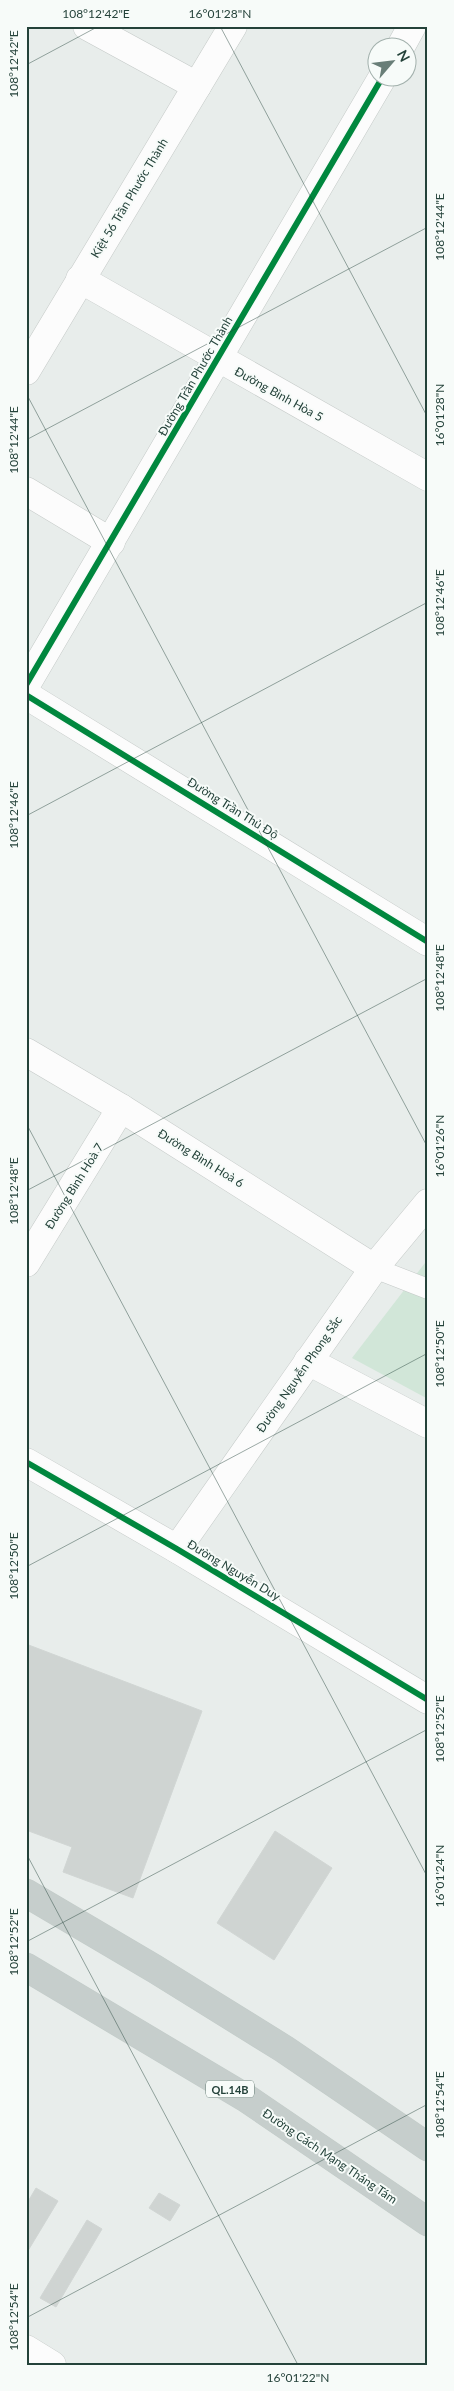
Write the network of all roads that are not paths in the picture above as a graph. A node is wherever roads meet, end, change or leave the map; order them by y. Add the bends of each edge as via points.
1 (86, 26) edge
2 (233, 26) edge
3 (412, 26) edge
4 (405, 38) edge
5 (196, 86) junction
6 (376, 88) edge
7 (80, 279) junction
8 (218, 360) junction
9 (26, 371) edge
10 (428, 477) edge
11 (26, 491) edge
12 (111, 542) junction
13 (26, 685) edge
14 (26, 695) edge
15 (428, 942) edge
16 (26, 1052) edge
17 (122, 1108) junction
18 (428, 1203) edge
19 (26, 1263) edge
20 (374, 1268) junction
21 (428, 1289) edge
22 (308, 1361) junction
23 (428, 1424) edge
24 (26, 1462) edge
25 (177, 1549) junction
26 (428, 1700) edge
27 (26, 1893) edge
28 (26, 1967) edge
29 (428, 2147) edge
30 (428, 2222) edge
31 (26, 2350) edge
32 (52, 2365) edge

1 - 5 street
2 - 5 street, Kiệt 56 Trần Phước Thành
3 - 4 street
5 - 7 street, Kiệt 56 Trần Phước Thành
6 - 8 street, Đường Trần Phước Thành
7 - 8 street, Đường Bình Hòa 5
7 - 9 street, Kiệt 56 Trần Phước Thành
8 - 10 street, Đường Bình Hòa 5
8 - 12 street, Đường Trần Phước Thành
11 - 12 street
12 - 13 street, Đường Trần Phước Thành
14 - 15 street, Đường Trần Thủ Độ
16 - 17 street, Đường Bình Hoà 6
17 - 19 street, Đường Bình Hoà 7
17 - 20 street, Đường Bình Hoà 6
18 - 20 street, Đường Nguyễn Phong Sắc
20 - 21 lane
20 - 22 street, Đường Nguyễn Phong Sắc
22 - 23 street
22 - 25 street, Đường Nguyễn Phong Sắc
24 - 25 street, Đường Nguyễn Duy
25 - 26 street, Đường Nguyễn Duy
27 - 29 highway via 284,2049
28 - 30 highway, Đường Cách Mạng Tháng Tám / QL.14B via 246,2098
31 - 32 street

